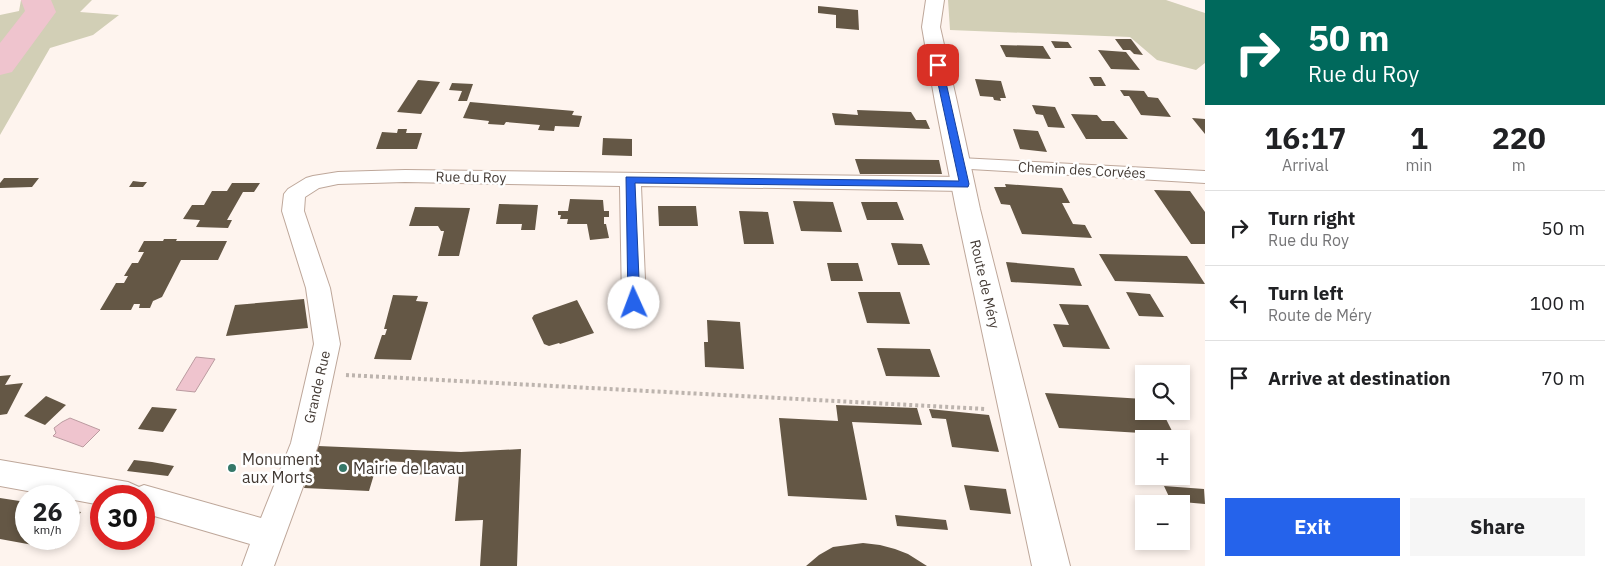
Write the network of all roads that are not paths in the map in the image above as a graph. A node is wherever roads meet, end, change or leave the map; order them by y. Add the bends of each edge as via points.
1 (935, 0) edge
2 (962, 174) junction
3 (1205, 177) edge
4 (630, 179) junction
5 (313, 183) joint
6 (634, 303) dead end
7 (0, 473) edge
8 (90, 489) edge
9 (155, 502) edge
10 (268, 535) junction
11 (258, 566) edge
12 (1051, 566) edge

1 - 2 main road, Route de Méry via 931,27
2 - 3 street, Chemin des Corvées
2 - 4 street, Rue du Roy
2 - 12 main road, Route de Méry
4 - 5 street, Rue du Roy via 405,176 338,178
4 - 6 street
5 - 10 street, Grande Rue via 295,194 293,212 318,288 327,344 305,442
7 - 8 street
9 - 10 street
10 - 11 street, Grande Rue

